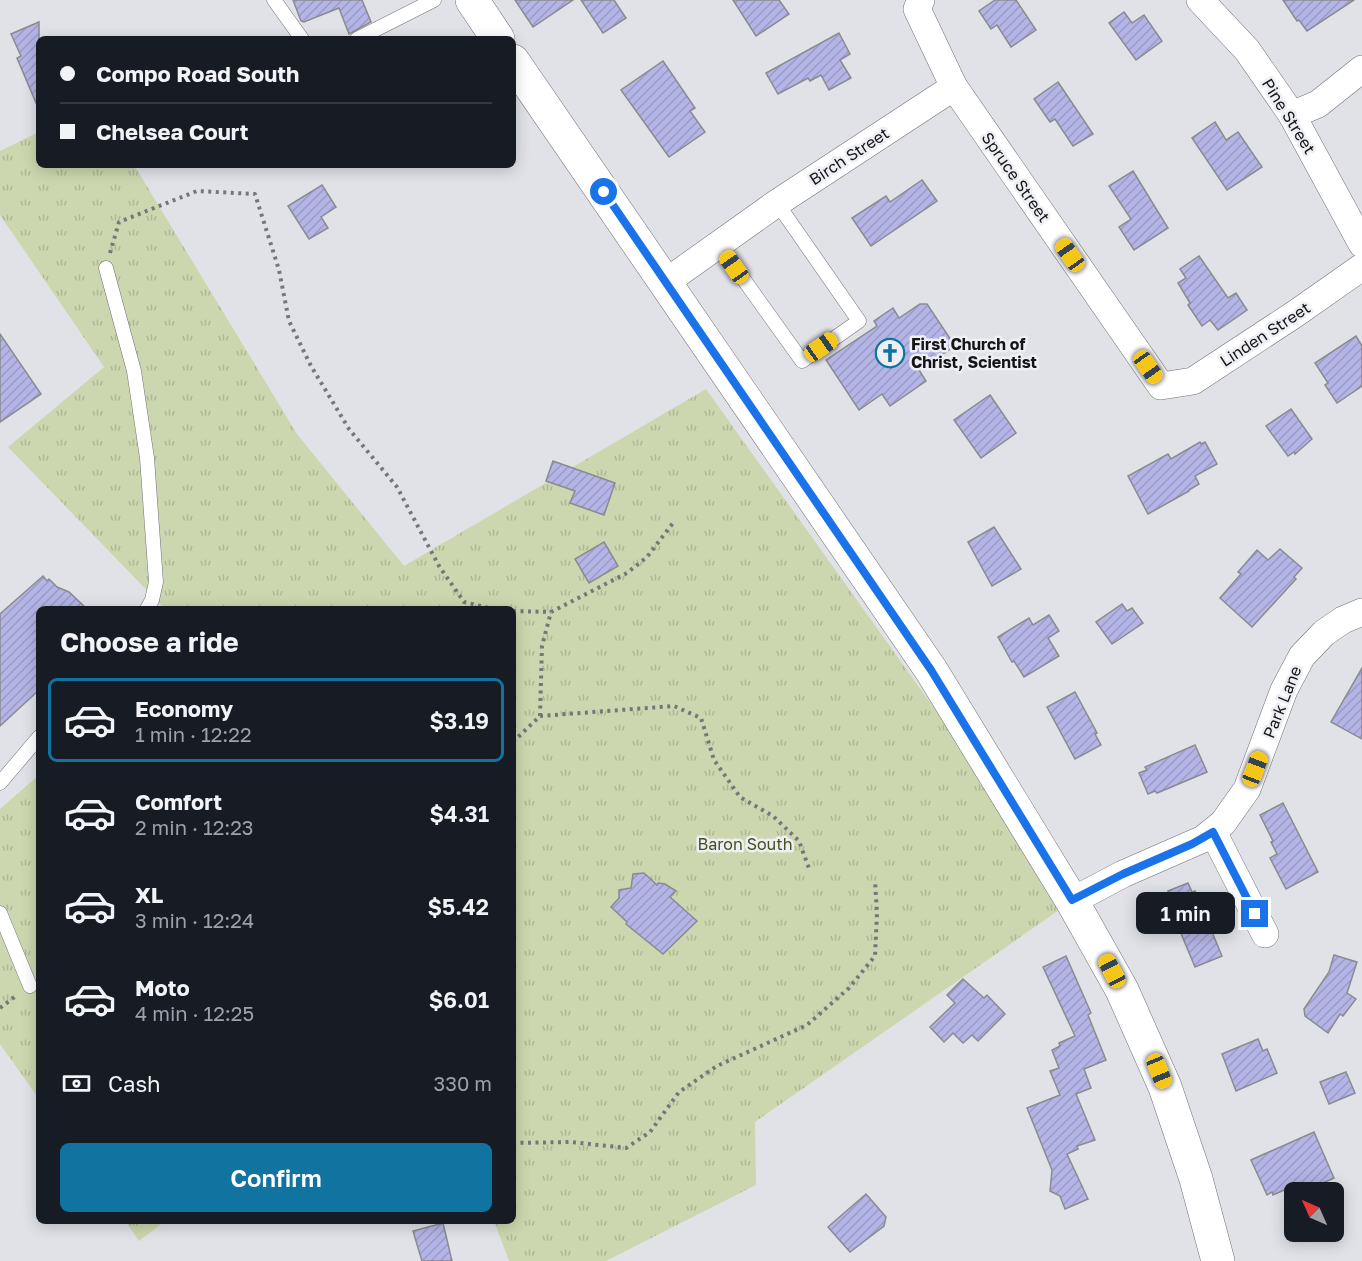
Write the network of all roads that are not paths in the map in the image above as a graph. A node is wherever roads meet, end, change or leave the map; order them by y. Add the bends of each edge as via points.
1 (274, 0) edge
2 (434, 0) edge
3 (472, 0) edge
4 (921, 0) edge
5 (1200, 0) edge
6 (412, 4) edge
7 (300, 36) edge
8 (364, 36) edge
9 (496, 36) edge
10 (516, 65) edge
11 (1362, 69) edge
12 (954, 87) junction
13 (1292, 115) junction
14 (777, 203) junction
15 (1362, 244) edge
16 (719, 245) junction
17 (1362, 267) edge
18 (106, 268) road end
19 (666, 282) junction
20 (1161, 386) joint
21 (149, 606) edge
22 (1362, 612) edge
23 (36, 740) edge
24 (0, 783) edge
25 (1213, 832) junction
26 (1072, 900) junction
27 (0, 913) edge
28 (1265, 934) dead end
29 (30, 986) dead end
30 (1218, 1261) edge

1 - 7 lane
2 - 6 lane
3 - 9 main road
4 - 12 street via 917,9
5 - 13 street, Pine Street via 1247,50
6 - 8 lane
10 - 19 main road
11 - 13 street via 1318,104
12 - 14 street, Birch Street
12 - 20 street, Spruce Street
13 - 15 street, Pine Street
14 - 16 street, Birch Street
14 - 16 lane via 859,321 802,361
16 - 19 street, Birch Street
17 - 20 street, Linden Street via 1193,381
18 - 21 lane via 134,371 147,458 156,582
19 - 26 main road via 931,670
22 - 25 street, Park Lane via 1324,633 1302,656 1284,690 1247,789
23 - 24 lane
25 - 26 street, Park Lane
25 - 28 street
26 - 30 main road via 1122,990 1161,1076 1196,1179
27 - 29 lane

